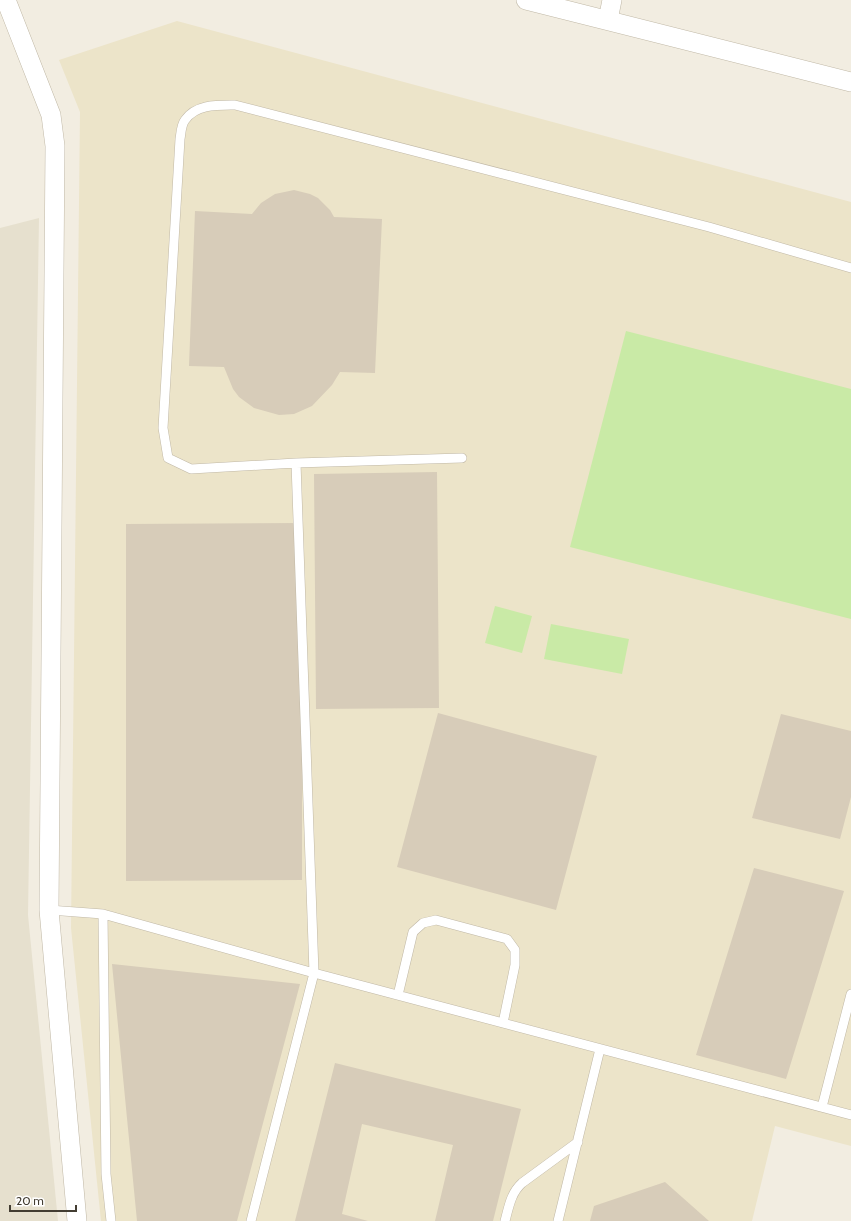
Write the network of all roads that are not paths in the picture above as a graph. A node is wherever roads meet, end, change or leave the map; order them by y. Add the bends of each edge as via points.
1 (6, 0) edge
2 (526, 0) edge
3 (612, 0) edge
4 (608, 20) junction
5 (851, 82) edge
6 (851, 268) edge
7 (462, 458) dead end
8 (296, 463) junction
9 (50, 910) junction
10 (103, 914) junction
11 (314, 973) junction
12 (851, 994) edge
13 (398, 995) junction
14 (503, 1023) junction
15 (600, 1049) junction
16 (822, 1108) junction
17 (851, 1115) edge
18 (578, 1142) junction
19 (77, 1221) edge
20 (111, 1221) edge
21 (251, 1221) edge
22 (505, 1221) edge
23 (558, 1221) edge

1 - 9 street via 51,115 55,146
2 - 4 street
3 - 4 street
4 - 5 street
6 - 8 lane via 709,227 243,107 210,105 192,113 184,121 180,139 162,428 168,458 191,469
7 - 8 lane
8 - 11 lane
9 - 10 lane
9 - 19 street
10 - 11 lane
10 - 20 lane via 106,1174
11 - 13 lane
11 - 21 lane
12 - 16 lane
13 - 14 lane
13 - 14 lane via 413,932 422,923 436,920 500,937 507,939 515,950 515,965
14 - 15 lane
15 - 16 lane
15 - 18 lane
16 - 17 lane
18 - 22 lane via 522,1182 510,1200
18 - 23 lane

